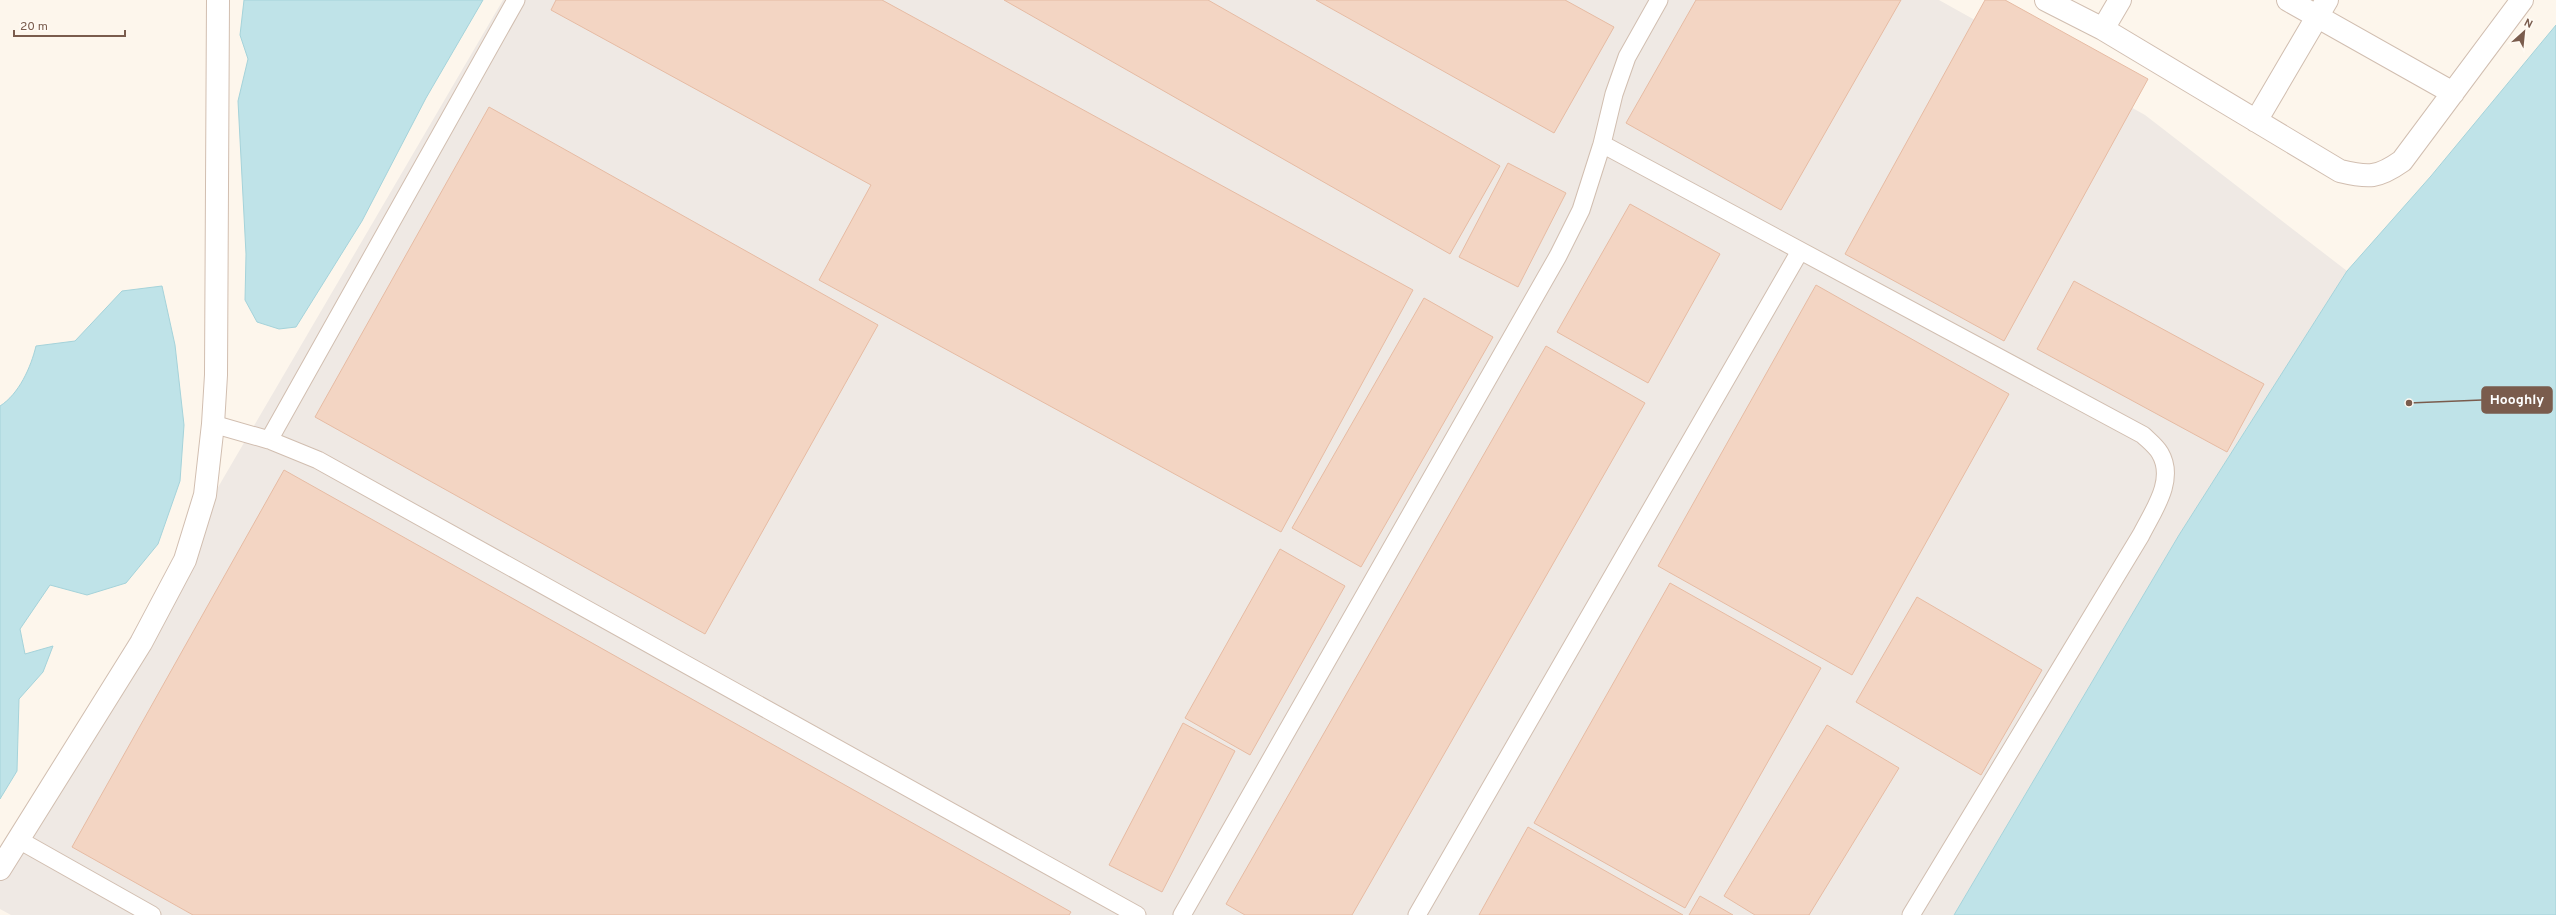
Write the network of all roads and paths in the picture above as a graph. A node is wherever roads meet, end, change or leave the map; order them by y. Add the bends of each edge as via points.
1 (218, 0) edge
2 (516, 0) edge
3 (1659, 0) edge
4 (2046, 0) edge
5 (2120, 0) edge
6 (2288, 0) edge
7 (2522, 0) edge
8 (2322, 8) edge
9 (2103, 29) junction
10 (2453, 93) junction
11 (2256, 121) junction
12 (1602, 144) junction
13 (1800, 251) junction
14 (214, 424) junction
15 (269, 440) junction
16 (19, 840) junction
17 (0, 869) edge
18 (152, 915) edge
19 (1137, 915) edge
20 (1182, 915) edge
21 (1417, 915) edge
22 (1911, 915) edge

1 - 14 street
2 - 15 lane
3 - 12 lane via 1627,57 1614,94
4 - 9 street
5 - 9 street
6 - 8 street
7 - 10 street
8 - 10 street
8 - 11 street
9 - 11 street
10 - 11 street via 2402,161 2385,173 2366,177 2340,171
12 - 13 lane
12 - 20 lane via 1581,210 1558,256
13 - 21 lane
13 - 22 lane via 2143,435 2160,453 2166,476 2161,496 2141,535
14 - 15 lane
14 - 16 street via 206,495 185,560 141,643
15 - 19 lane via 318,460 398,503
16 - 17 street
16 - 18 lane

